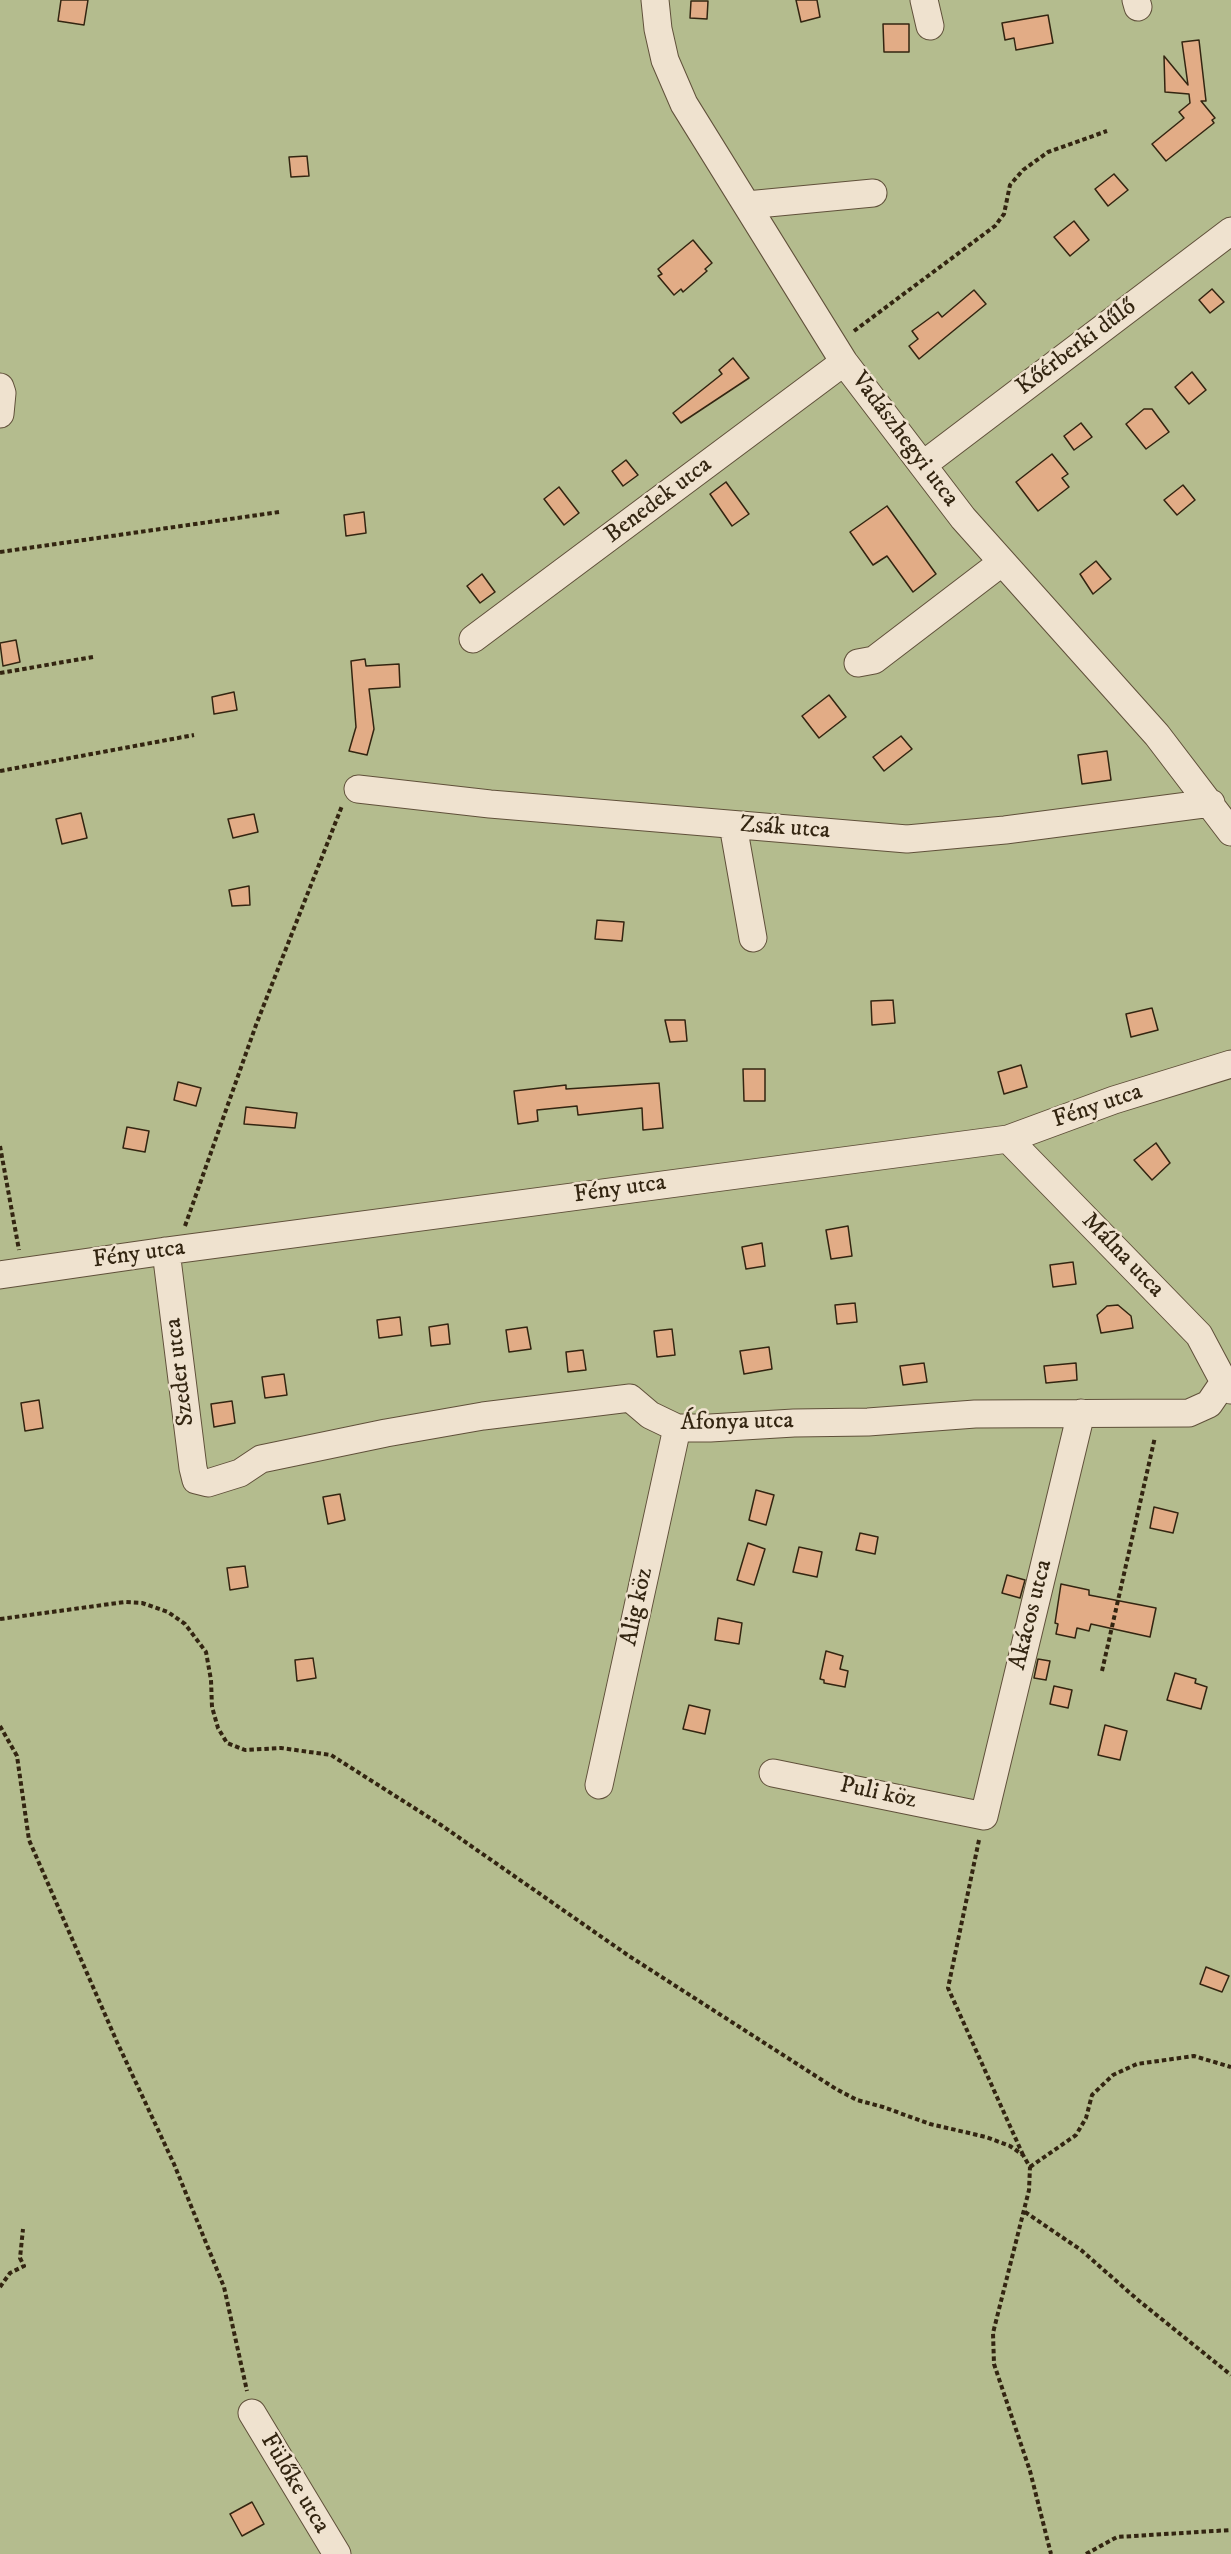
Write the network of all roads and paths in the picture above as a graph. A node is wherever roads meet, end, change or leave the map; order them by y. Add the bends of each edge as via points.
1 (655, 0) edge
2 (1107, 131) dead end
3 (873, 193) dead end
4 (747, 205) junction
5 (1231, 231) edge
6 (839, 354) junction
7 (0, 387) edge
8 (0, 414) edge
9 (924, 464) junction
10 (279, 512) dead end
11 (0, 552) edge
12 (1001, 563) junction
13 (473, 639) dead end
14 (93, 657) dead end
15 (858, 663) dead end
16 (0, 673) edge
17 (194, 735) dead end
18 (0, 771) edge
19 (351, 796) joint
20 (1211, 803) junction
21 (734, 825) junction
22 (1231, 832) edge
23 (753, 938) dead end
24 (1231, 1064) edge
25 (1008, 1139) junction
26 (0, 1146) edge
27 (171, 1250) junction
28 (11, 1273) edge
29 (1228, 1386) edge
30 (1081, 1413) junction
31 (1160, 1413) junction
32 (677, 1428) junction
33 (208, 1483) joint
34 (0, 1619) edge
35 (1102, 1671) dead end
36 (0, 1726) edge
37 (773, 1773) dead end
38 (599, 1785) dead end
39 (984, 1816) junction
40 (1231, 2067) edge
41 (1023, 2155) junction
42 (1030, 2167) junction
43 (1025, 2212) junction
44 (23, 2229) dead end
45 (0, 2288) edge
46 (1231, 2375) edge
47 (252, 2413) joint
48 (1231, 2530) edge
49 (337, 2554) edge
50 (1051, 2554) edge
51 (1086, 2554) edge

1 - 4 street, Vadászhegyi utca via 665,60 684,104
2 - 6 path via 1048,152 1023,170 1010,185 1004,214 995,226
3 - 4 street
4 - 6 street, Vadászhegyi utca
5 - 9 street, Kőérberki dűlő
6 - 9 street, Vadászhegyi utca
6 - 13 street, Benedek utca
7 - 8 street
9 - 12 street, Vadászhegyi utca
10 - 11 path
12 - 15 street via 874,660
12 - 20 street, Vadászhegyi utca via 1150,727
14 - 16 path
17 - 18 path
19 - 21 street, Zsák utca via 603,812
19 - 27 path via 256,1025
20 - 21 street, Zsák utca via 939,837
20 - 22 street, Vadászhegyi utca
21 - 23 street
24 - 25 street, Fény utca via 1114,1100
25 - 27 street, Fény utca
25 - 29 street, Málna utca via 1199,1335
26 - 28 path
27 - 28 street, Fény utca
27 - 33 street, Szeder utca via 193,1468 196,1480
29 - 31 street, Áfonya utca via 1209,1404 1189,1413
30 - 31 street, Áfonya utca
30 - 32 street, Áfonya utca
30 - 39 street, Akácos utca
31 - 35 path
32 - 33 street, Áfonya utca via 650,1415 630,1398 483,1416 386,1433 261,1459 240,1473
32 - 38 street, Alig köz
34 - 41 path via 125,1602 168,1612 185,1624 206,1652 212,1707 226,1743 245,1750 281,1748 331,1755 441,1825 629,1956 836,2089 930,2124 986,2137
36 - 47 path via 17,1756 29,1840 174,2164 224,2287
37 - 39 street, Puli köz
39 - 41 path via 948,1988
40 - 42 path via 1194,2056 1137,2064 1113,2075 1092,2095 1076,2135
41 - 42 path
42 - 43 path
43 - 46 path via 1081,2250
43 - 50 path via 993,2333 994,2364 1030,2471
44 - 45 path via 24,2266 10,2273
47 - 49 street, Fülőke utca
48 - 51 path via 1117,2537

